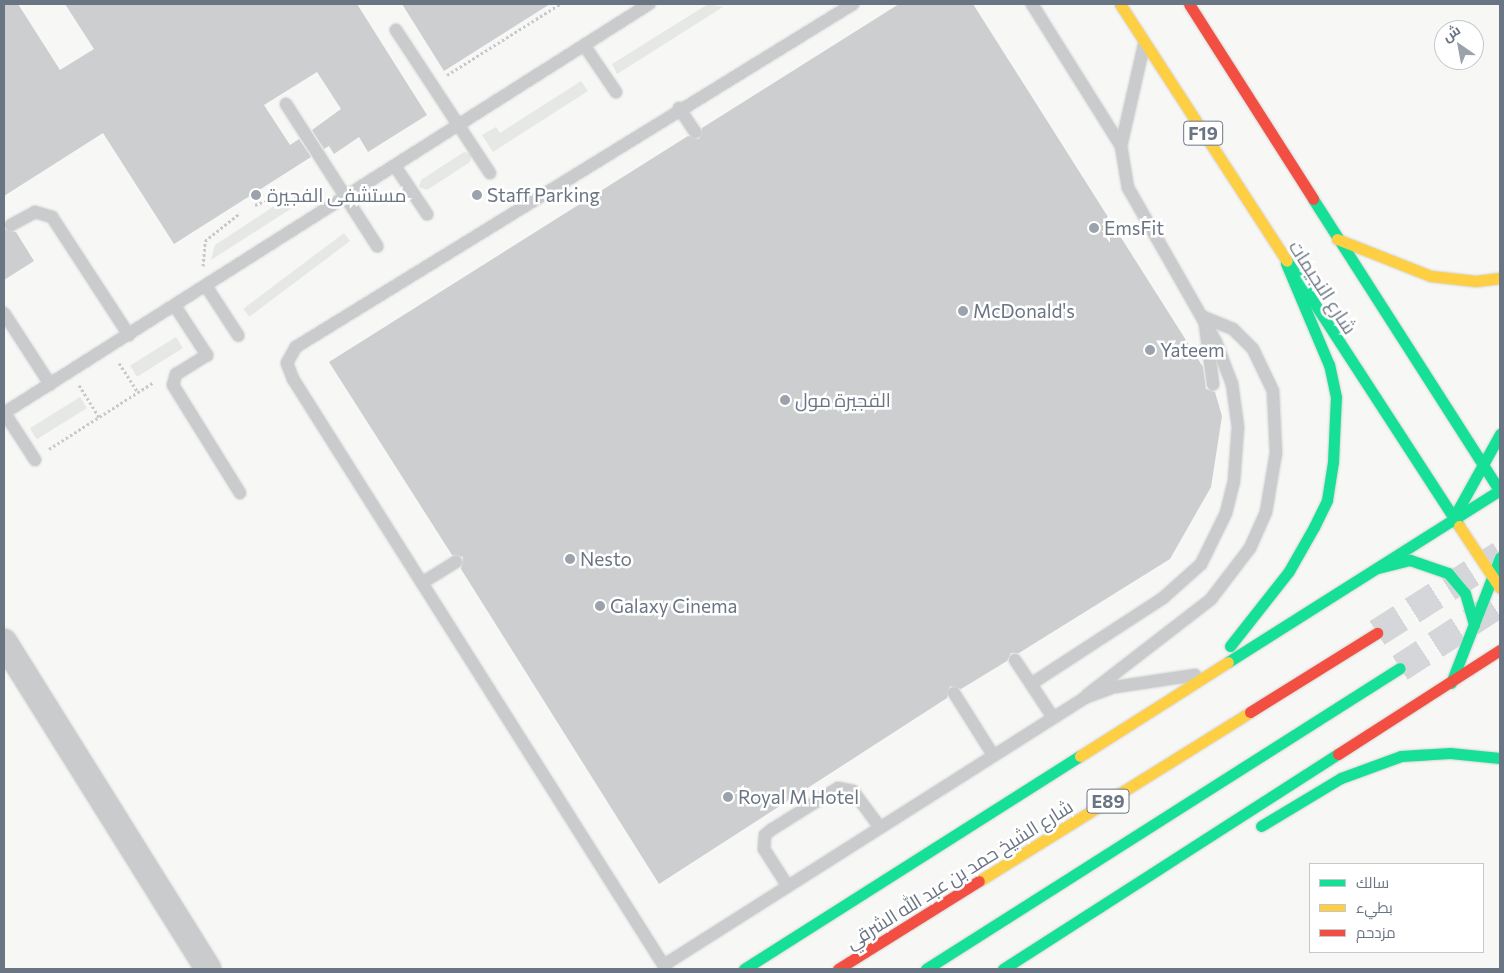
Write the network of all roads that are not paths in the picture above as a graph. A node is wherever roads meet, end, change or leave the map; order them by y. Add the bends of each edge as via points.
1 (649, 4) edge
2 (853, 4) edge
3 (1032, 4) edge
4 (1120, 4) edge
5 (1189, 4) edge
6 (396, 30) dead end
7 (1145, 42) junction
8 (584, 45) junction
9 (616, 92) dead end
10 (286, 104) dead end
11 (679, 108) junction
12 (458, 126) junction
13 (695, 132) dead end
14 (1122, 146) junction
15 (395, 166) junction
16 (490, 173) dead end
17 (346, 197) junction
18 (427, 214) dead end
19 (11, 225) dead end
20 (1337, 239) junction
21 (377, 246) dead end
22 (1286, 263) junction
23 (1500, 278) edge
24 (206, 286) junction
25 (175, 306) junction
26 (4, 313) edge
27 (1204, 317) junction
28 (129, 335) junction
29 (238, 335) dead end
30 (50, 384) junction
31 (1213, 384) dead end
32 (4, 413) edge
33 (1500, 434) edge
34 (35, 459) road end
35 (1483, 464) junction
36 (1500, 490) edge
37 (240, 493) dead end
38 (1454, 518) junction
39 (1500, 557) edge
40 (456, 562) dead end
41 (1372, 569) junction
42 (1492, 575) junction
43 (422, 583) junction
44 (1500, 588) edge
45 (1474, 625) junction
46 (1377, 633) tunnel mouth
47 (4, 642) edge
48 (1500, 650) edge
49 (1015, 660) dead end
50 (1400, 668) tunnel mouth
51 (1205, 673) junction
52 (1450, 682) junction
53 (1031, 684) junction
54 (954, 693) dead end
55 (1084, 698) junction
56 (1052, 716) junction
57 (993, 755) junction
58 (1500, 758) edge
59 (879, 826) junction
60 (1249, 833) dead end
61 (1222, 844) dead end
62 (1187, 854) junction
63 (787, 885) junction
64 (665, 967) edge
65 (208, 969) edge
66 (744, 969) edge
67 (838, 969) edge
68 (926, 969) edge
69 (1003, 969) edge

1 - 8 lane
2 - 11 lane
3 - 14 lane
4 - 7 main road, شارع النجيمات / F19
5 - 20 main road, شارع النجيمات
6 - 12 lane
7 - 14 lane
7 - 22 main road, شارع النجيمات / F19
8 - 9 lane
8 - 12 lane
10 - 17 lane
11 - 13 lane
11 - 43 lane via 288,355 293,380
12 - 15 lane
12 - 16 lane
14 - 27 lane via 1128,188
15 - 17 lane
15 - 18 lane
17 - 21 lane
17 - 24 lane
19 - 28 lane via 36,212 52,217
20 - 23 main road via 1431,276 1476,281
20 - 35 main road, شارع النجيمات
22 - 38 main road, شارع النجيمات / F19
22 - 51 main road via 1329,365 1336,397 1327,500 1289,570 1251,624
24 - 25 lane
24 - 29 lane
25 - 28 lane
25 - 37 lane via 207,355 176,374 173,385
26 - 30 lane
27 - 31 lane
27 - 53 lane via 1232,384 1238,428 1234,481 1212,546 1184,582
27 - 55 lane via 1233,329 1254,349 1273,391 1276,453 1266,512 1250,548 1211,600
28 - 30 lane
30 - 32 lane
32 - 34 lane
33 - 35 main road
35 - 36 main road, شارع النجيمات
35 - 38 main road
36 - 38 main road
38 - 41 main road
38 - 42 main road, شارع النجيمات / F19
39 - 42 main road
40 - 43 lane
41 - 45 main road via 1410,560 1436,566 1465,593
41 - 51 main road
42 - 44 main road, شارع النجيمات / F19
42 - 45 main road
43 - 64 lane
45 - 52 main road
46 - 67 main road, شارع الشيخ حمد بن عبد الله الشرقي / E89
47 - 65 street
48 - 52 main road
49 - 53 lane
50 - 68 main road, E89
51 - 55 lane via 1115,687
51 - 66 main road
52 - 62 main road
53 - 56 lane
54 - 57 lane
55 - 56 lane
56 - 57 lane
57 - 59 lane
58 - 60 main road via 1450,754 1401,756 1341,778
59 - 63 lane
59 - 63 lane via 858,796 846,788 829,792 779,825 762,843
61 - 62 main road
62 - 69 main road
63 - 64 lane

